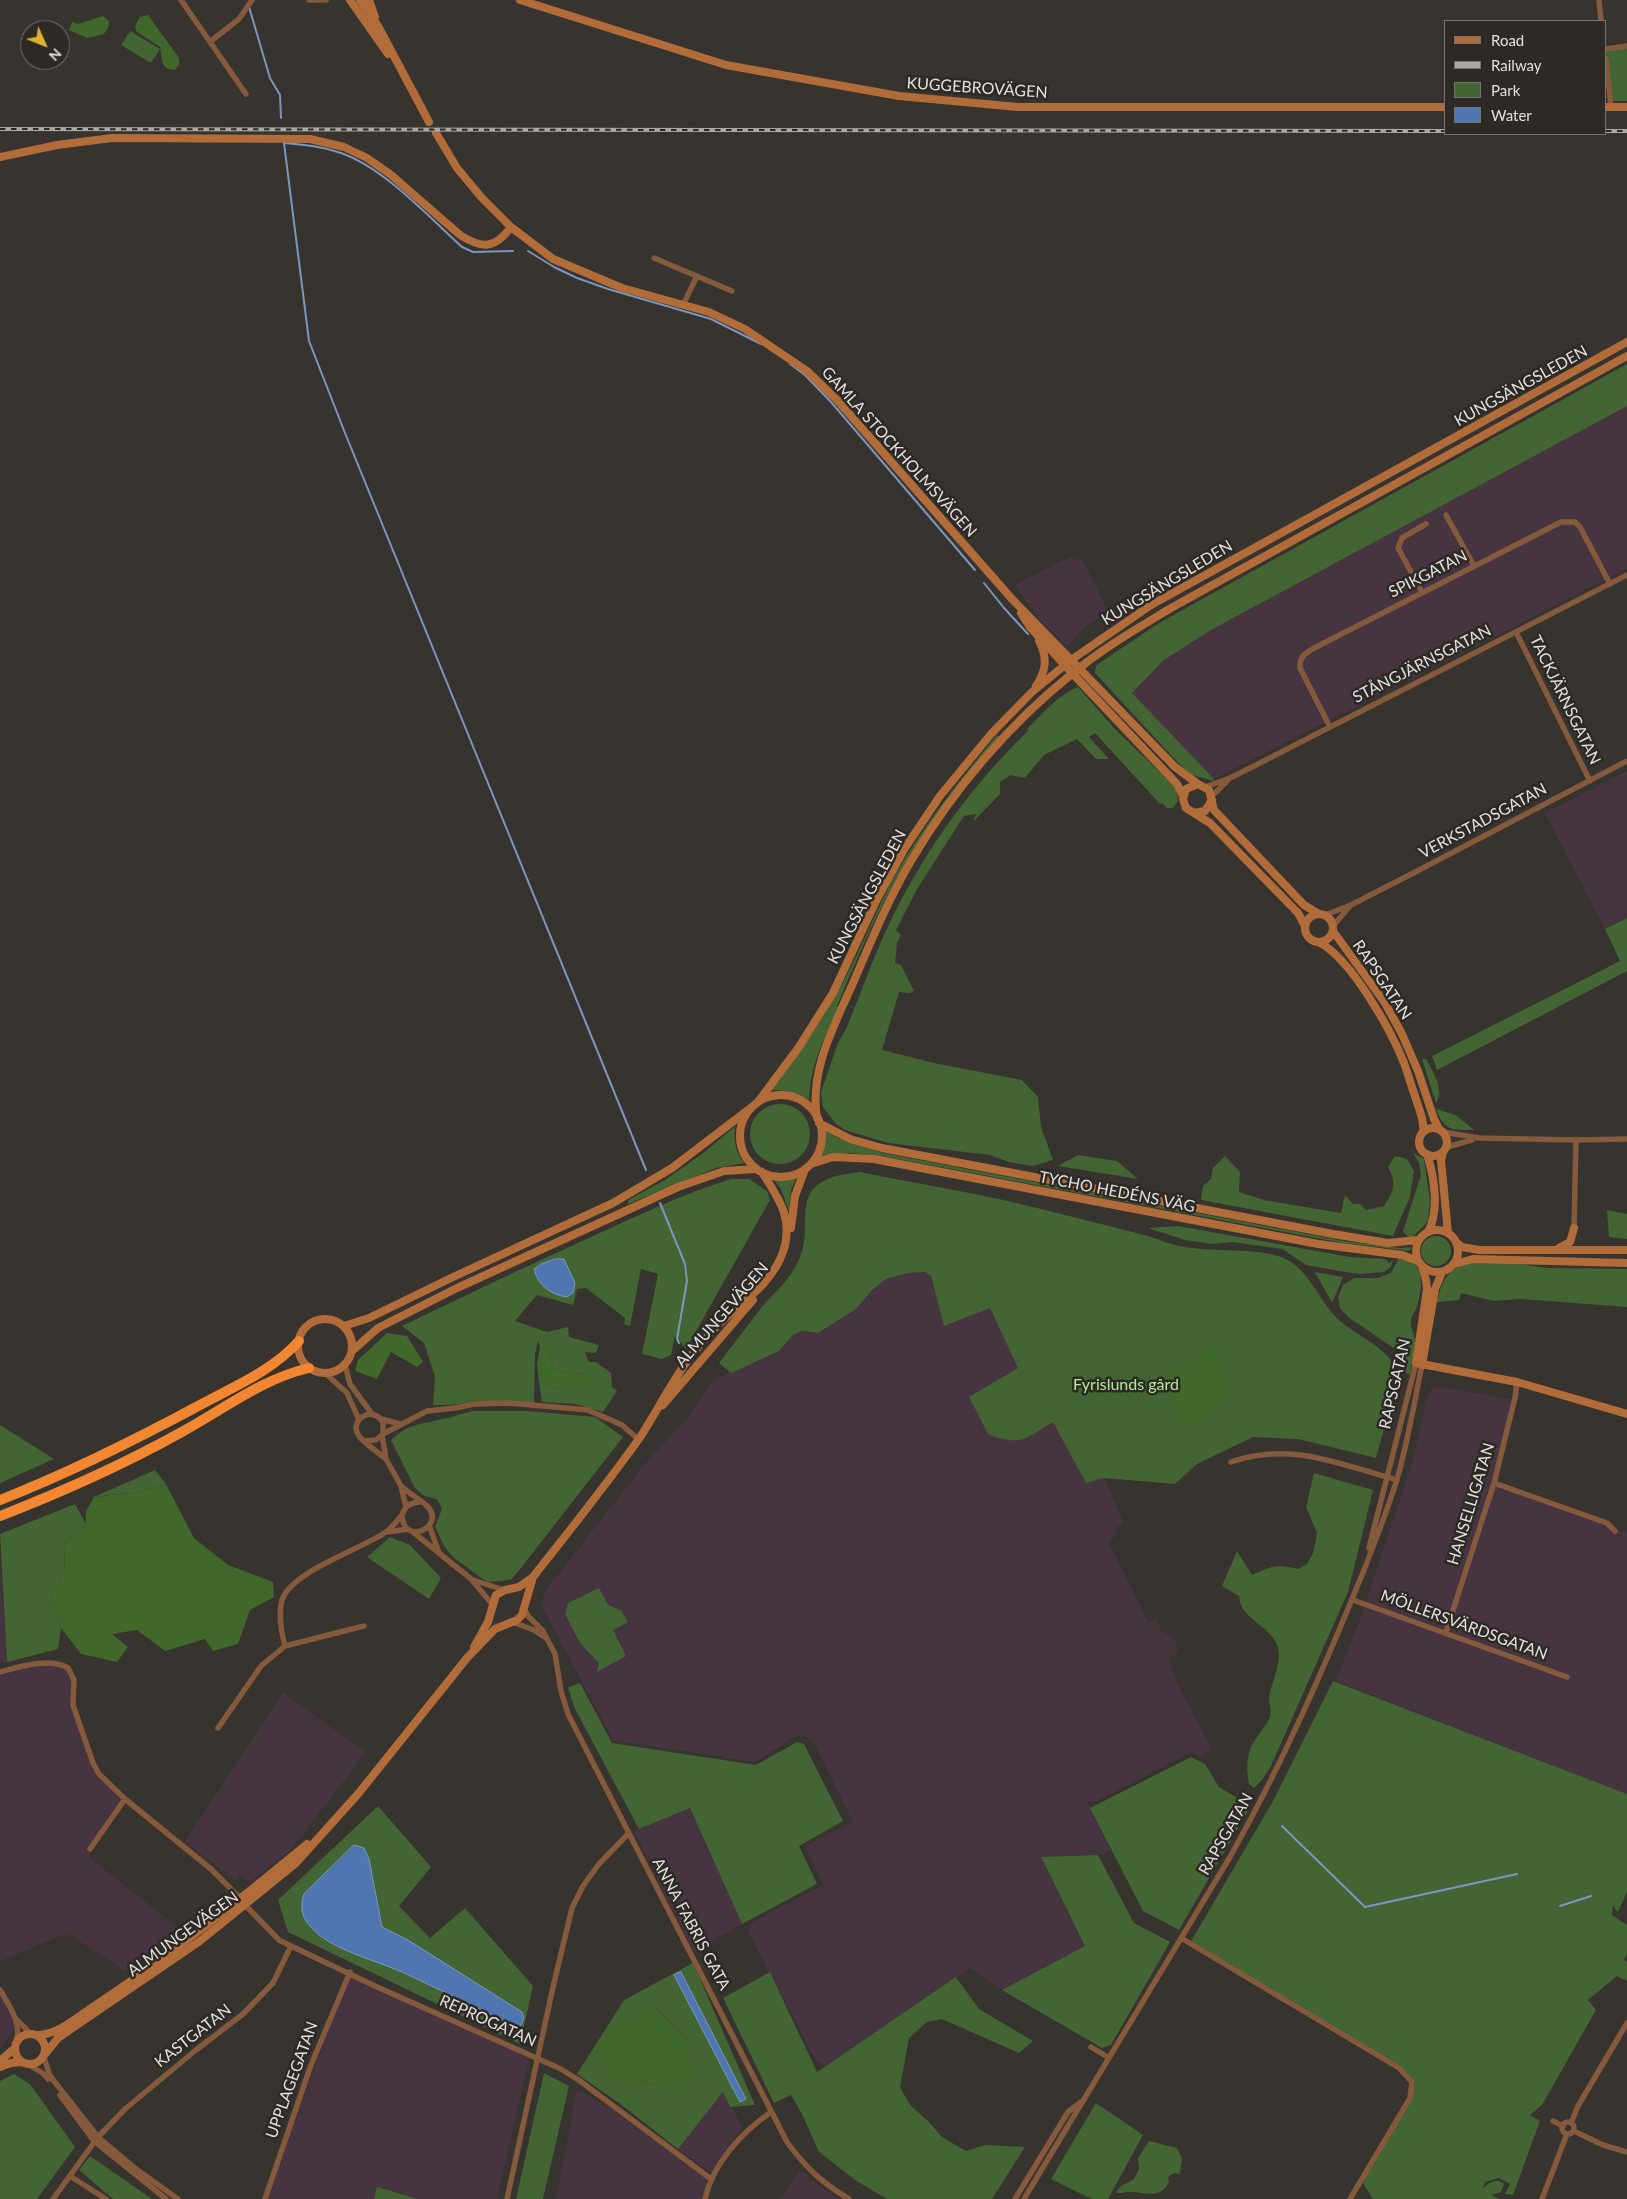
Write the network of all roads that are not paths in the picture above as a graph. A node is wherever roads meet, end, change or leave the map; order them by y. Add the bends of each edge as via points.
1 (181, 0) edge
2 (252, 0) edge
3 (309, 0) edge
4 (326, 0) edge
5 (350, 0) edge
6 (360, 0) edge
7 (369, 0) edge
8 (520, 0) edge
9 (1599, 0) edge
10 (1601, 20) edge
11 (378, 26) junction
12 (211, 41) junction
13 (1627, 46) edge
14 (1607, 49) edge
15 (1607, 83) edge
16 (246, 94) dead end
17 (417, 98) junction
18 (1608, 107) edge
19 (1444, 108) edge
20 (1627, 108) edge
21 (429, 122) dead end
22 (436, 133) dead end
23 (0, 157) edge
24 (512, 226) junction
25 (654, 258) dead end
26 (697, 276) junction
27 (732, 291) dead end
28 (683, 305) junction
29 (1627, 342) edge
30 (1627, 356) edge
31 (1446, 515) dead end
32 (1426, 524) dead end
33 (1474, 566) junction
34 (1627, 575) edge
35 (1610, 584) junction
36 (1422, 592) junction
37 (1012, 599) junction
38 (1030, 627) junction
39 (1516, 632) junction
40 (1068, 662) junction
41 (1076, 671) junction
42 (1032, 692) junction
43 (1330, 727) junction
44 (1627, 762) edge
45 (1230, 778) junction
46 (1590, 781) junction
47 (1201, 786) junction
48 (1183, 796) junction
49 (1212, 799) junction
50 (1194, 813) junction
51 (1351, 905) junction
52 (1322, 915) junction
53 (1305, 926) junction
54 (1333, 929) junction
55 (1320, 943) junction
56 (755, 1105) junction
57 (818, 1120) junction
58 (1441, 1130) junction
59 (1423, 1132) junction
60 (1479, 1138) junction
61 (1627, 1139) edge
62 (1576, 1140) junction
63 (1445, 1150) junction
64 (1426, 1154) junction
65 (808, 1167) junction
66 (759, 1171) junction
67 (1574, 1228) junction
68 (1428, 1232) junction
69 (1448, 1233) junction
70 (1418, 1240) junction
71 (1456, 1242) junction
72 (1554, 1250) junction
73 (1587, 1250) junction
74 (1627, 1250) edge
75 (1627, 1262) edge
76 (1420, 1264) junction
77 (1454, 1264) junction
78 (1442, 1272) junction
79 (344, 1326) junction
80 (299, 1341) junction
81 (352, 1351) junction
82 (344, 1364) junction
83 (1419, 1364) junction
84 (309, 1368) junction
85 (325, 1373) junction
86 (1517, 1382) junction
87 (656, 1412) junction
88 (372, 1414) junction
89 (1627, 1414) edge
90 (381, 1419) junction
91 (358, 1420) junction
92 (400, 1424) junction
93 (383, 1434) junction
94 (638, 1439) junction
95 (365, 1441) junction
96 (386, 1459) junction
97 (1231, 1462) dead end
98 (1386, 1477) junction
99 (1397, 1480) junction
100 (1494, 1483) junction
101 (402, 1486) junction
102 (0, 1500) edge
103 (420, 1502) junction
104 (406, 1507) junction
105 (402, 1515) junction
106 (0, 1516) edge
107 (430, 1525) junction
108 (410, 1530) junction
109 (1615, 1531) dead end
110 (387, 1532) junction
111 (439, 1552) junction
112 (1366, 1565) junction
113 (533, 1577) junction
114 (471, 1579) junction
115 (507, 1590) junction
116 (1353, 1600) junction
117 (524, 1605) junction
118 (492, 1607) junction
119 (509, 1622) junction
120 (364, 1626) dead end
121 (1446, 1632) junction
122 (546, 1638) junction
123 (285, 1646) junction
124 (467, 1658) junction
125 (0, 1672) edge
126 (1567, 1676) dead end
127 (218, 1728) dead end
128 (125, 1799) junction
129 (628, 1834) junction
130 (90, 1849) dead end
131 (243, 1902) junction
132 (1181, 1938) junction
133 (291, 1946) junction
134 (350, 1972) junction
135 (0, 1990) edge
136 (16, 2019) junction
137 (1627, 2023) edge
138 (1625, 2029) edge
139 (34, 2034) junction
140 (15, 2045) junction
141 (1091, 2047) dead end
142 (44, 2056) junction
143 (538, 2058) junction
144 (1109, 2058) junction
145 (0, 2061) edge
146 (26, 2063) junction
147 (0, 2067) edge
148 (1081, 2102) junction
149 (771, 2112) junction
150 (1553, 2121) dead end
151 (1571, 2123) junction
152 (1563, 2126) junction
153 (1574, 2131) junction
154 (1567, 2134) junction
155 (96, 2139) junction
156 (1627, 2152) edge
157 (70, 2176) junction
158 (711, 2179) junction
159 (53, 2199) edge
160 (106, 2199) edge
161 (166, 2199) edge
162 (178, 2199) edge
163 (265, 2199) edge
164 (507, 2199) edge
165 (705, 2199) edge
166 (849, 2199) edge
167 (1015, 2199) edge
168 (1024, 2199) edge
169 (1350, 2199) edge
170 (1542, 2199) edge

1 - 12 street
2 - 12 street via 239,19
3 - 4 street
5 - 17 main road
6 - 11 main road
7 - 11 main road
8 - 19 main road, KUGGEBROVÄGEN via 726,66 900,96 1018,107
9 - 10 street
11 - 17 main road
12 - 16 street
13 - 14 street
15 - 18 street
17 - 21 main road
18 - 20 main road
22 - 24 main road, GAMLA STOCKHOLMSVÄGEN via 457,168
23 - 24 main road via 57,144 112,138 310,139 344,147 367,158 472,243 496,243
24 - 28 main road, GAMLA STOCKHOLMSVÄGEN via 553,259 622,288
25 - 26 street
26 - 27 street
26 - 28 street
28 - 37 main road, GAMLA STOCKHOLMSVÄGEN via 709,312 746,329 807,371 837,400
29 - 40 main road, KUNGSÄNGSLEDEN via 1151,605
30 - 41 main road, KUNGSÄNGSLEDEN via 1171,608
31 - 33 street
32 - 36 street via 1402,538 1398,548
33 - 35 street, SPIKGATAN via 1561,522 1575,522
33 - 36 street, SPIKGATAN
34 - 35 street, STÅNGJÄRNSGATAN
35 - 39 street, STÅNGJÄRNSGATAN
36 - 43 street, SPIKGATAN via 1316,647 1301,659 1302,673
37 - 38 main road, GAMLA STOCKHOLMSVÄGEN
37 - 40 main road, GAMLA STOCKHOLMSVÄGEN
38 - 40 main road, GAMLA STOCKHOLMSVÄGEN
38 - 42 main road via 1045,657 1044,670
39 - 43 street, STÅNGJÄRNSGATAN
39 - 46 street, TACKJÄRNSGATAN
40 - 41 main road
40 - 42 main road, KUNGSÄNGSLEDEN
41 - 47 main road via 1175,768
41 - 48 main road via 1177,784
41 - 57 main road, KUNGSÄNGSLEDEN via 1028,712 976,769 910,862 821,1058 814,1103
42 - 56 main road, KUNGSÄNGSLEDEN via 969,759 925,818 876,901 833,992 799,1046
43 - 45 street, STÅNGJÄRNSGATAN
44 - 46 street, VERKSTADSGATAN
45 - 47 street, STÅNGJÄRNSGATAN
45 - 49 street, STÅNGJÄRNSGATAN
46 - 51 street, VERKSTADSGATAN
47 - 48 main road via 1190,786
47 - 49 main road
48 - 50 main road via 1186,808
49 - 50 main road via 1205,811
49 - 52 main road via 1214,810 1304,905
50 - 53 main road via 1213,826 1298,913
51 - 52 street, VERKSTADSGATAN
51 - 54 street, VERKSTADSGATAN
52 - 53 main road via 1310,918
52 - 54 main road via 1330,918
53 - 55 main road via 1307,936
54 - 55 main road via 1326,941
54 - 58 main road, RAPSGATAN via 1385,1003 1402,1034
55 - 59 main road, RAPSGATAN via 1333,951 1350,972 1394,1041 1419,1108
56 - 57 main road via 776,1096 796,1098 812,1110
56 - 66 main road via 743,1122 740,1139 745,1156
56 - 79 main road via 672,1168 613,1203 369,1318
57 - 65 main road via 821,1145
57 - 70 main road, TYCHO HEDÉNS VÄG via 850,1139 882,1148 1333,1234 1388,1243
58 - 59 main road
58 - 60 street
58 - 63 main road via 1448,1141
59 - 64 main road via 1420,1144
60 - 62 street
60 - 63 street
61 - 62 street
62 - 67 street
63 - 64 main road via 1432,1156
63 - 69 main road via 1441,1160
64 - 68 main road via 1434,1206
65 - 66 main road via 784,1177
65 - 76 main road, TYCHO HEDÉNS VÄG via 834,1157 874,1160 1309,1242 1402,1255
65 - 87 main road, ALMUNGEVÄGEN via 795,1196 787,1252 775,1277
66 - 81 main road via 724,1171 701,1177 619,1212 378,1328
66 - 87 main road, ALMUNGEVÄGEN via 785,1212 786,1234 778,1262 761,1286 695,1350
67 - 72 main road via 1570,1242
67 - 73 main road via 1577,1240
68 - 69 main road via 1441,1230
68 - 70 main road
69 - 71 main road
70 - 76 main road via 1416,1247
71 - 72 main road via 1462,1247 1479,1250
71 - 77 main road via 1458,1254
72 - 73 main road
73 - 74 main road
75 - 77 main road via 1481,1259
76 - 78 main road via 1435,1273
76 - 83 main road, RAPSGATAN via 1426,1289
77 - 78 main road
78 - 83 main road, RAPSGATAN via 1435,1289
79 - 80 main road via 325,1319 315,1321 307,1326
79 - 81 main road via 351,1338
80 - 84 main road via 300,1356
80 - 102 highway via 277,1362 148,1433 49,1481
81 - 82 main road
82 - 85 main road via 336,1371
82 - 88 street via 350,1384
83 - 86 main road
83 - 98 street, RAPSGATAN
83 - 99 street, RAPSGATAN via 1407,1444
84 - 85 main road
84 - 106 highway via 263,1385 181,1432 55,1495
85 - 91 street via 347,1393
86 - 89 main road
86 - 100 street, HANSELLIGATAN
87 - 94 main road, ALMUNGEVÄGEN
88 - 90 street
88 - 91 street
90 - 92 street
90 - 93 street
91 - 95 street via 357,1432
92 - 93 street
92 - 94 street via 427,1410 509,1403 588,1410 622,1425
93 - 95 street via 376,1440
93 - 96 street
94 - 113 main road, ALMUNGEVÄGEN
95 - 96 street
96 - 101 street
97 - 98 street via 1251,1455 1287,1452
98 - 99 street
98 - 112 street, RAPSGATAN
99 - 112 street, RAPSGATAN
100 - 109 street via 1608,1523
100 - 121 street, HANSELLIGATAN
101 - 103 street
101 - 104 street
103 - 104 street
103 - 107 street via 431,1512
104 - 105 street
105 - 108 street via 403,1523
105 - 110 street
107 - 108 street via 422,1531
107 - 111 street
108 - 110 street
108 - 111 street
110 - 123 street via 312,1571 286,1592 280,1627
111 - 114 street
112 - 116 street, RAPSGATAN
113 - 115 main road, ALMUNGEVÄGEN via 519,1587
113 - 117 main road, ALMUNGEVÄGEN
114 - 115 street
114 - 118 street
115 - 117 main road via 518,1594
115 - 118 main road, ALMUNGEVÄGEN via 496,1595
116 - 121 street, MÖLLERSVÄRDSGATAN
116 - 132 street, RAPSGATAN via 1312,1697 1262,1800
117 - 119 main road, ALMUNGEVÄGEN via 522,1615
117 - 122 street, ANNA FABRIS GATA via 528,1616
118 - 119 main road via 497,1618
118 - 124 main road, ALMUNGEVÄGEN via 488,1622
119 - 122 street via 534,1630
119 - 124 main road, ALMUNGEVÄGEN via 495,1628
120 - 123 street
121 - 126 street, MÖLLERSVÄRDSGATAN
122 - 129 street, ANNA FABRIS GATA via 557,1660 568,1714
123 - 127 street via 261,1666
124 - 131 main road, ALMUNGEVÄGEN via 330,1826
125 - 128 street, REPROGATAN via 47,1664 68,1668 74,1680 73,1705 93,1763 99,1774
128 - 130 street
128 - 131 street, REPROGATAN via 211,1869
129 - 143 street via 599,1864 572,1908
129 - 149 street, ANNA FABRIS GATA
131 - 133 street, REPROGATAN via 280,1940
131 - 139 main road, ALMUNGEVÄGEN via 64,2026 46,2035
131 - 142 main road, ALMUNGEVÄGEN via 200,1941 58,2038
132 - 144 street, RAPSGATAN
132 - 169 street via 1399,2068 1412,2082 1410,2098
133 - 134 street, REPROGATAN
133 - 155 street, KASTGATAN via 273,1983 243,2014 125,2109
134 - 143 street, REPROGATAN
134 - 163 street, UPPLAGEGATAN via 311,2064
135 - 136 street
136 - 139 street
136 - 140 street via 18,2034
137 - 138 street
138 - 151 street
139 - 140 main road via 24,2034
139 - 142 main road via 45,2043
140 - 145 main road
140 - 146 main road via 15,2054
141 - 144 street
142 - 146 main road via 38,2063
142 - 155 street via 47,2072
143 - 158 street, REPROGATAN via 580,2081
143 - 164 street
144 - 148 street, RAPSGATAN
146 - 147 main road
146 - 155 street via 44,2074
148 - 167 street, RAPSGATAN via 1068,2112
148 - 168 street, RAPSGATAN
149 - 158 street via 751,2125
149 - 166 street, ANNA FABRIS GATA via 804,2165
150 - 152 street
151 - 152 street
151 - 153 street
152 - 154 street via 1563,2132
153 - 154 street
153 - 156 street
154 - 170 street
155 - 157 street, KASTGATAN
155 - 161 street
155 - 162 street
157 - 159 street, KASTGATAN
157 - 160 street
158 - 165 street

